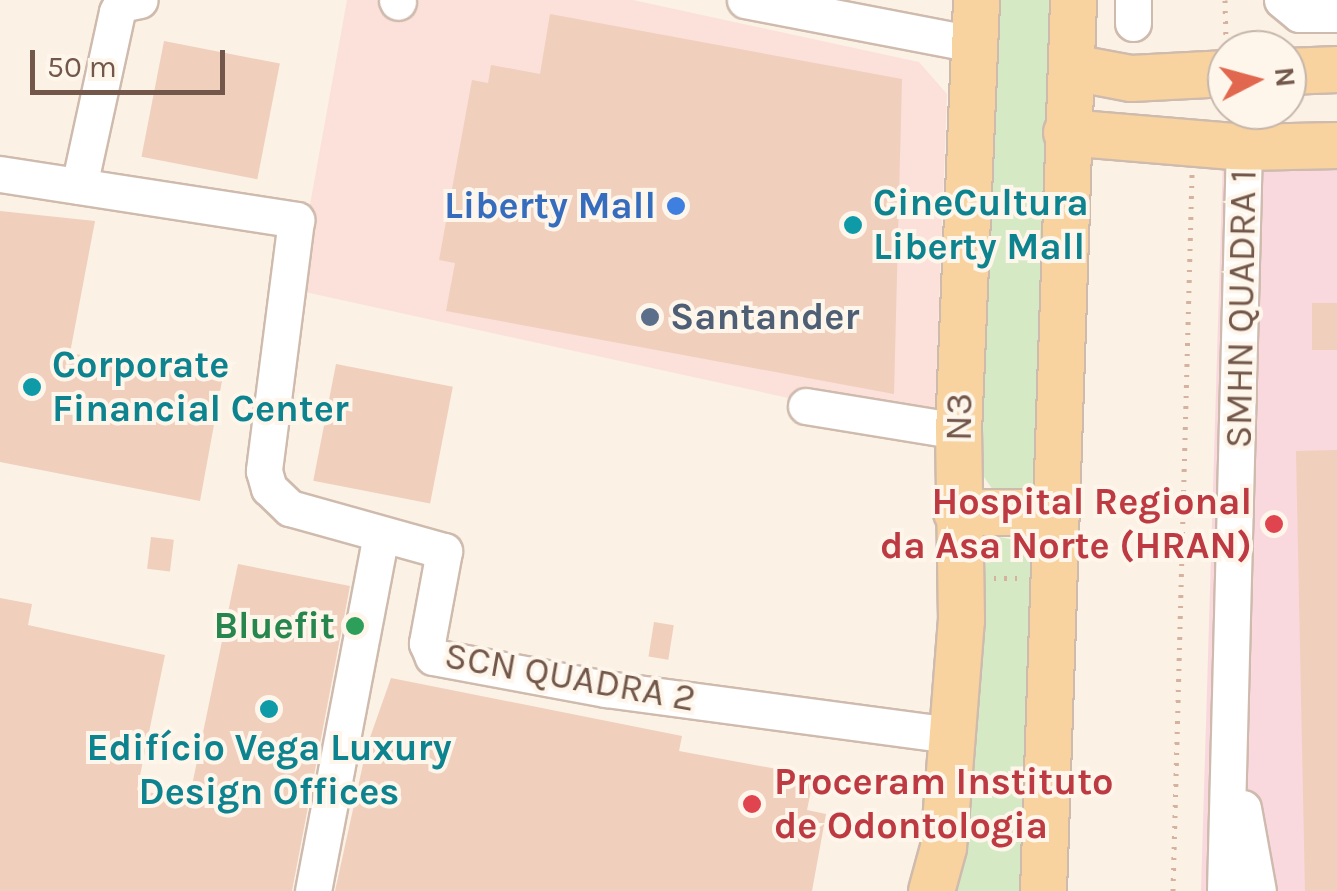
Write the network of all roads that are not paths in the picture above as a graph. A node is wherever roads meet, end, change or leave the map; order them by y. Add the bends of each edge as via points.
1 (140, 0) edge
2 (745, 0) edge
3 (1073, 0) edge
4 (1290, 7) edge
5 (1337, 14) edge
6 (884, 15) edge
7 (975, 22) edge
8 (1072, 66) junction
9 (1308, 70) edge
10 (1207, 74) edge
11 (1131, 78) junction
12 (1066, 132) junction
13 (1135, 137) junction
14 (1337, 144) edge
15 (1244, 147) junction
16 (0, 174) edge
17 (79, 186) junction
18 (806, 406) dead end
19 (958, 431) junction
20 (956, 512) junction
21 (1052, 512) junction
22 (381, 534) junction
23 (954, 736) junction
24 (1241, 887) edge
25 (313, 891) edge
26 (931, 891) edge
27 (1043, 891) edge

1 - 17 street via 121,4 118,12
2 - 6 street
3 - 8 main road
4 - 5 street
4 - 9 street
6 - 7 street
7 - 19 main road, N3
8 - 11 main road
8 - 12 main road
10 - 11 main road
11 - 13 main road
12 - 13 main road
12 - 21 main road
13 - 15 main road
14 - 15 main road
15 - 24 street, SMHN QUADRA 1 via 1234,753
16 - 17 street, SCN QUADRA 2
17 - 22 street, SCN QUADRA 2 via 296,220 264,471 278,501 290,508
18 - 19 street
19 - 20 main road, N3
20 - 21 main road
20 - 23 main road, N3 via 962,600
21 - 27 main road
22 - 23 street, SCN QUADRA 2 via 444,551 427,643 440,661
22 - 25 street
23 - 26 main road, N3 via 943,846

